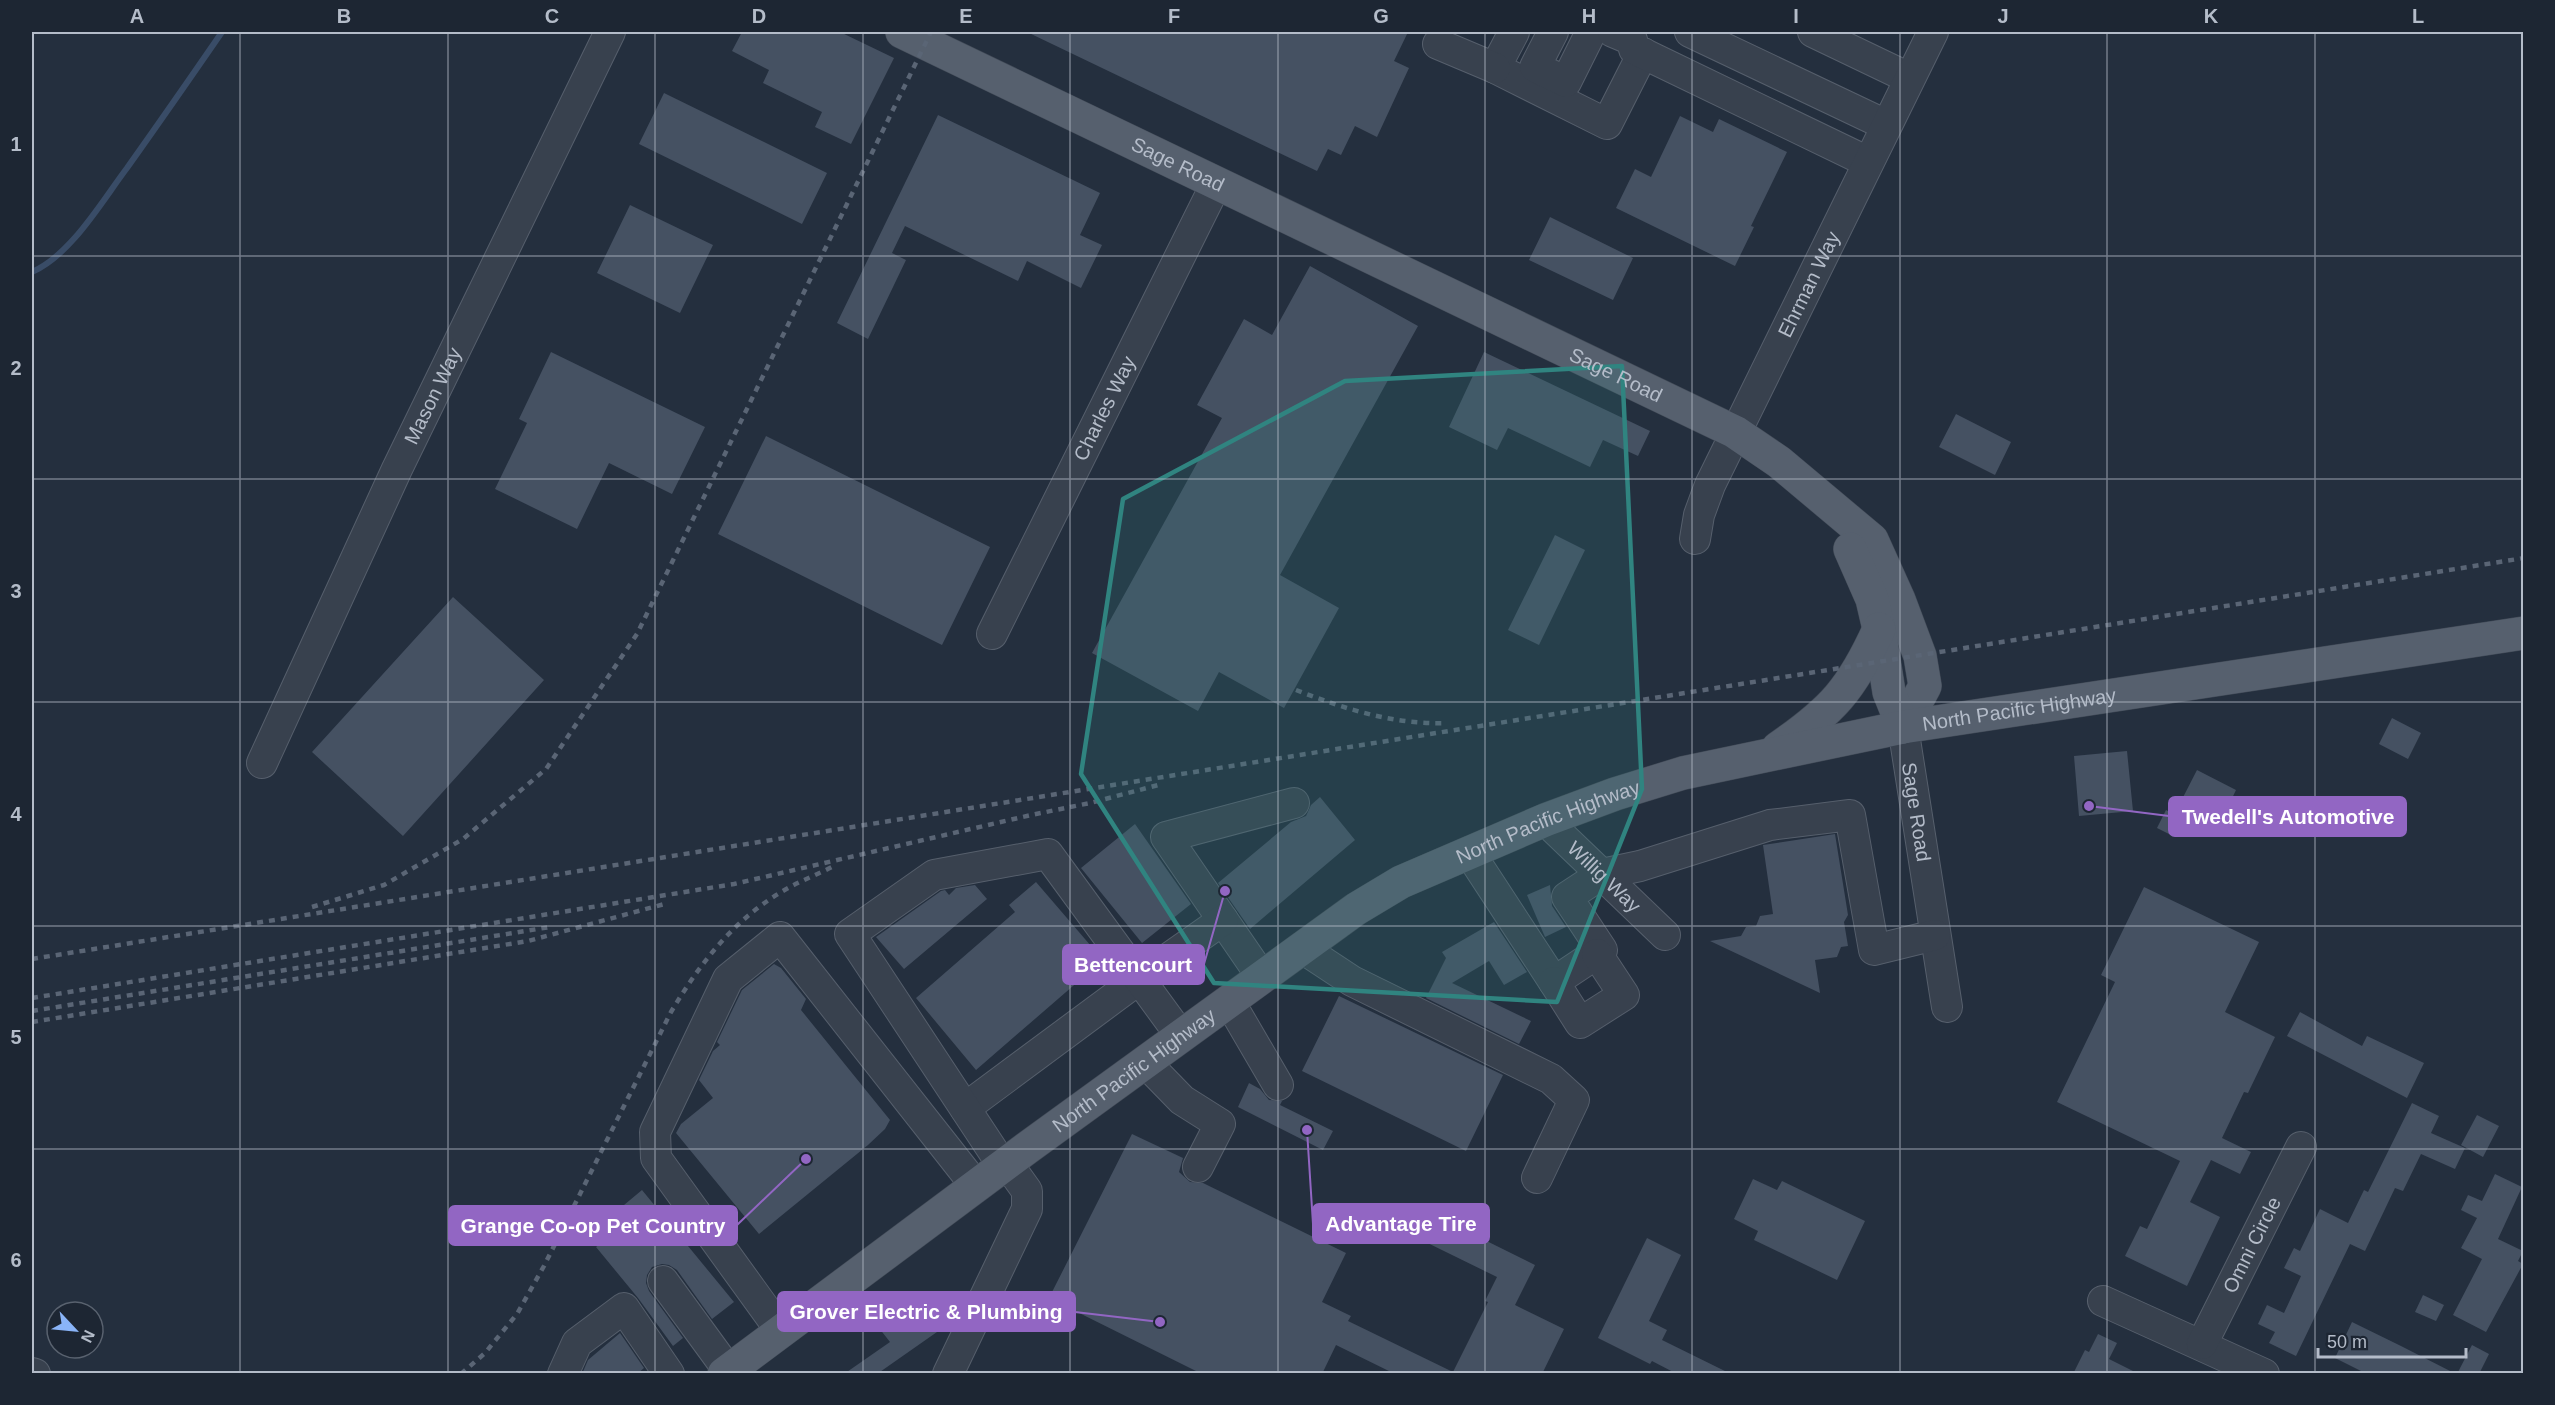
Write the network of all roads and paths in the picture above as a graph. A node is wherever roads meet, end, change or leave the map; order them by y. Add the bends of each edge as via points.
1 (610, 32) edge
2 (902, 32) edge
3 (1514, 32) edge
4 (1553, 32) edge
5 (1690, 32) edge
6 (1813, 32) edge
7 (1933, 32) edge
8 (1611, 37) edge
9 (1438, 44) dead end
10 (1495, 68) junction
11 (1910, 78) junction
12 (1886, 125) junction
13 (1868, 162) junction
14 (1216, 184) junction
15 (1735, 432) junction
16 (1831, 507) junction
17 (1695, 539) dead end
18 (1880, 629) junction
19 (2523, 633) edge
20 (992, 634) dead end
21 (1903, 727) junction
22 (1767, 756) junction
23 (262, 763) dead end
24 (1294, 803) dead end
25 (1545, 820) junction
26 (1469, 852) junction
27 (1602, 874) junction
28 (1223, 920) junction
29 (1665, 935) dead end
30 (1935, 935) junction
31 (1302, 948) junction
32 (1597, 954) junction
33 (1262, 977) junction
34 (1139, 979) junction
35 (1554, 982) junction
36 (1229, 1001) junction
37 (1947, 1007) dead end
38 (1181, 1036) junction
39 (1145, 1062) junction
40 (1278, 1085) dead end
41 (965, 1108) junction
42 (2301, 1147) dead end
43 (1005, 1165) junction
44 (1198, 1167) dead end
45 (1537, 1178) dead end
46 (976, 1186) junction
47 (663, 1281) dead end
48 (2103, 1301) dead end
49 (781, 1331) junction
50 (2202, 1344) junction
51 (726, 1372) edge
52 (563, 1374) edge
53 (669, 1374) edge
54 (948, 1374) edge
55 (2264, 1374) edge

1 - 23 street, Mason Way via 402,458
2 - 14 main road, Sage Road
3 - 10 street
4 - 8 street via 1535,67 1566,82
5 - 12 street
6 - 11 street
7 - 11 street, Ehrman Way
8 - 10 street via 1607,124
8 - 13 street
9 - 10 street
11 - 12 street, Ehrman Way
12 - 13 street, Ehrman Way
13 - 15 street, Ehrman Way
14 - 15 main road, Sage Road
14 - 20 street, Charles Way
15 - 16 main road, Sage Road via 1779,462
15 - 17 street, Ehrman Way via 1698,514
16 - 18 main road via 1863,572
16 - 21 main road, Sage Road via 1872,540 1920,657 1925,686
18 - 21 main road via 1889,692
18 - 22 main road via 1848,689 1811,726
19 - 21 main road, North Pacific Highway
21 - 22 main road, North Pacific Highway
21 - 30 street, Sage Road
22 - 25 main road, North Pacific Highway via 1683,773
24 - 28 street via 1166,837
25 - 26 main road, North Pacific Highway
25 - 27 street, Willig Way
26 - 31 main road, North Pacific Highway via 1401,882
26 - 35 street
27 - 29 street, Willig Way
27 - 30 street via 1770,825 1850,815 1874,950
27 - 32 street via 1567,897 1602,950
28 - 33 street
28 - 34 street
30 - 37 street, Sage Road
31 - 33 main road, North Pacific Highway
31 - 45 street via 1352,981 1544,1075 1574,1100
32 - 35 street
32 - 35 street via 1624,995 1580,1023
33 - 36 main road, North Pacific Highway
34 - 38 street
34 - 41 street
34 - 41 street via 1048,854 934,875 850,934
36 - 38 main road, North Pacific Highway
36 - 40 street
38 - 39 main road, North Pacific Highway
39 - 43 main road, North Pacific Highway
39 - 44 street via 1182,1100 1220,1124
41 - 43 street
42 - 50 street, Omni Circle
43 - 46 main road, North Pacific Highway
43 - 54 street via 1027,1191 1027,1209
46 - 49 main road, North Pacific Highway
46 - 49 street via 780,937 728,979 655,1132 656,1158
47 - 51 street
48 - 50 street
49 - 51 main road, North Pacific Highway
50 - 55 street
52 - 53 street via 577,1343 624,1308

